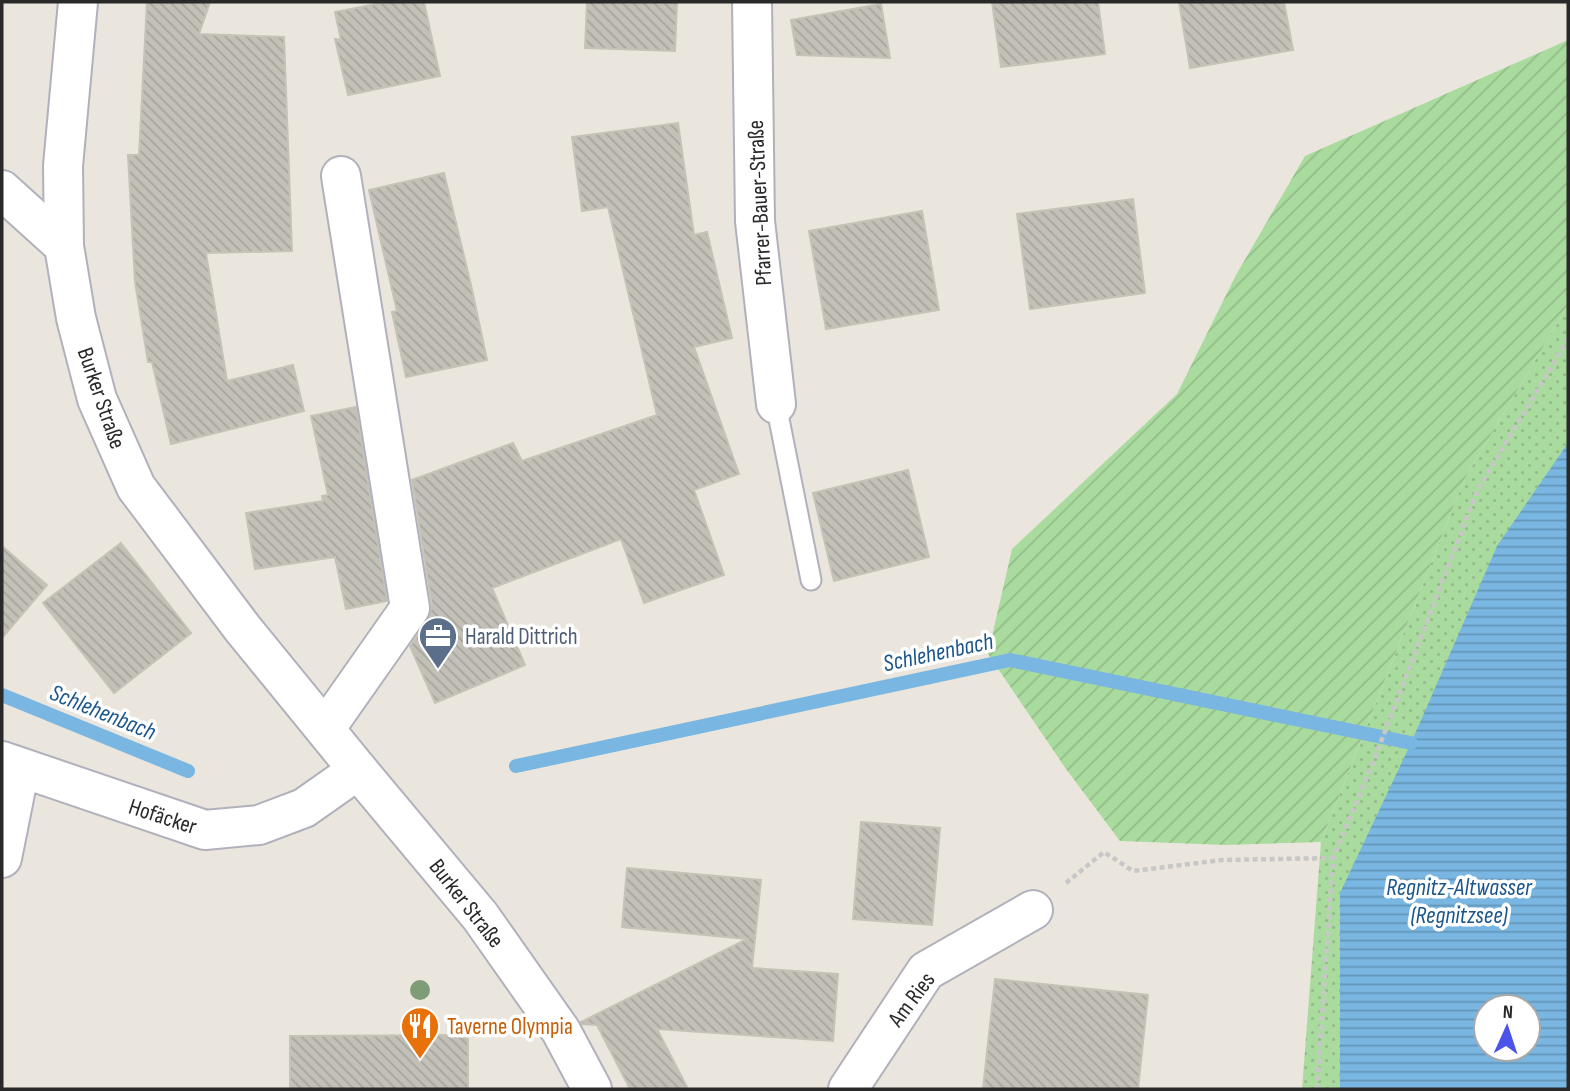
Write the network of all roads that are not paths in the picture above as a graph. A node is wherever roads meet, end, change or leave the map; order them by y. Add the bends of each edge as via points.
1 (78, 2) edge
2 (752, 2) edge
3 (341, 176) dead end
4 (2, 190) edge
5 (64, 246) junction
6 (776, 404) joint
7 (811, 580) dead end
8 (325, 729) junction
9 (11, 765) edge
10 (358, 770) junction
11 (2, 859) edge
12 (1032, 910) road end
13 (592, 1089) edge
14 (848, 1089) edge

1 - 5 street, Burker Straße via 63,166
2 - 6 street, Pfarrer-Bauer-Straße via 755,221
3 - 8 street via 410,608
4 - 5 street
5 - 8 street, Burker Straße via 97,399 136,488
6 - 7 lane
8 - 10 street, Burker Straße
9 - 10 street, Hofäcker via 205,830 259,825 304,808
9 - 11 street
10 - 13 street, Burker Straße via 480,916 561,1031
12 - 14 street, Am Ries via 926,971

